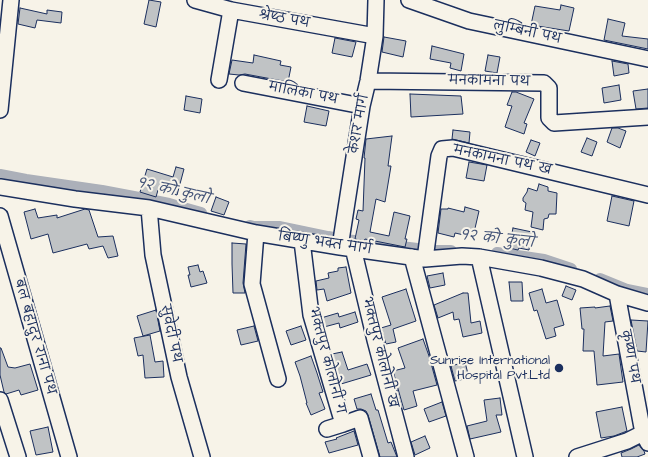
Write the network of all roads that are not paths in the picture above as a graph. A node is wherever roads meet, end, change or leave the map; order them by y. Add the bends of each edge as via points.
1 (11, 0) edge
2 (195, 0) edge
3 (376, 0) edge
4 (409, 0) edge
5 (230, 10) junction
6 (375, 36) junction
7 (648, 59) edge
8 (219, 80) dead end
9 (368, 81) junction
10 (243, 82) dead end
11 (362, 106) junction
12 (0, 110) edge
13 (648, 117) edge
14 (0, 187) edge
15 (648, 195) edge
16 (149, 208) junction
17 (0, 216) edge
18 (256, 234) junction
19 (302, 241) junction
20 (344, 243) junction
21 (479, 257) junction
22 (421, 258) junction
23 (617, 294) junction
24 (648, 303) edge
25 (278, 379) dead end
26 (0, 400) edge
27 (343, 424) junction
28 (327, 429) dead end
29 (646, 438) edge
30 (596, 454) edge
31 (18, 457) edge
32 (69, 457) edge
33 (202, 457) edge
34 (371, 457) edge
35 (406, 457) edge
36 (466, 457) edge
37 (525, 457) edge
38 (577, 457) edge

1 - 12 street
2 - 5 street, श्रेष्ठ पथ
3 - 6 street, केशर मार्ग
4 - 7 street, लुम्बिनी पथ via 469,21
5 - 6 street, श्रेष्ठ पथ
5 - 8 street
6 - 9 street, केशर मार्ग
9 - 11 street, केशर मार्ग
9 - 13 street, मनकामना पथ via 544,83 549,88 549,118 554,123
10 - 11 street, मालिका पथ
11 - 20 street, केशर मार्ग
14 - 16 street, बिष्णु भक्त मार्ग
15 - 22 street, मनकामना पथ ख via 453,148 442,149 430,226
16 - 18 street, बिष्णु भक्त मार्ग
16 - 33 street, सुवेदी पथ via 154,263 179,377
17 - 32 street, बल बहादुर राना पथ
18 - 19 street, बिष्णु भक्त मार्ग
18 - 25 street via 252,284
19 - 20 street, बिष्णु भक्त मार्ग
19 - 27 street, भक्तपुर कोलोनी ग via 311,315
20 - 22 street, बिष्णु भक्त मार्ग
20 - 35 street, भक्तपुर कोलोनी ख via 375,340
21 - 22 street, बिष्णु भक्त मार्ग
21 - 23 street, बिष्णु भक्त मार्ग via 541,268 583,279
21 - 37 street
22 - 36 street
23 - 24 street, बिष्णु भक्त मार्ग
23 - 29 street, कृष्ण पथ
26 - 31 street
27 - 28 street
27 - 34 street, भक्तपुर कोलोनी ग via 360,418
29 - 30 street via 627,441
30 - 38 street

